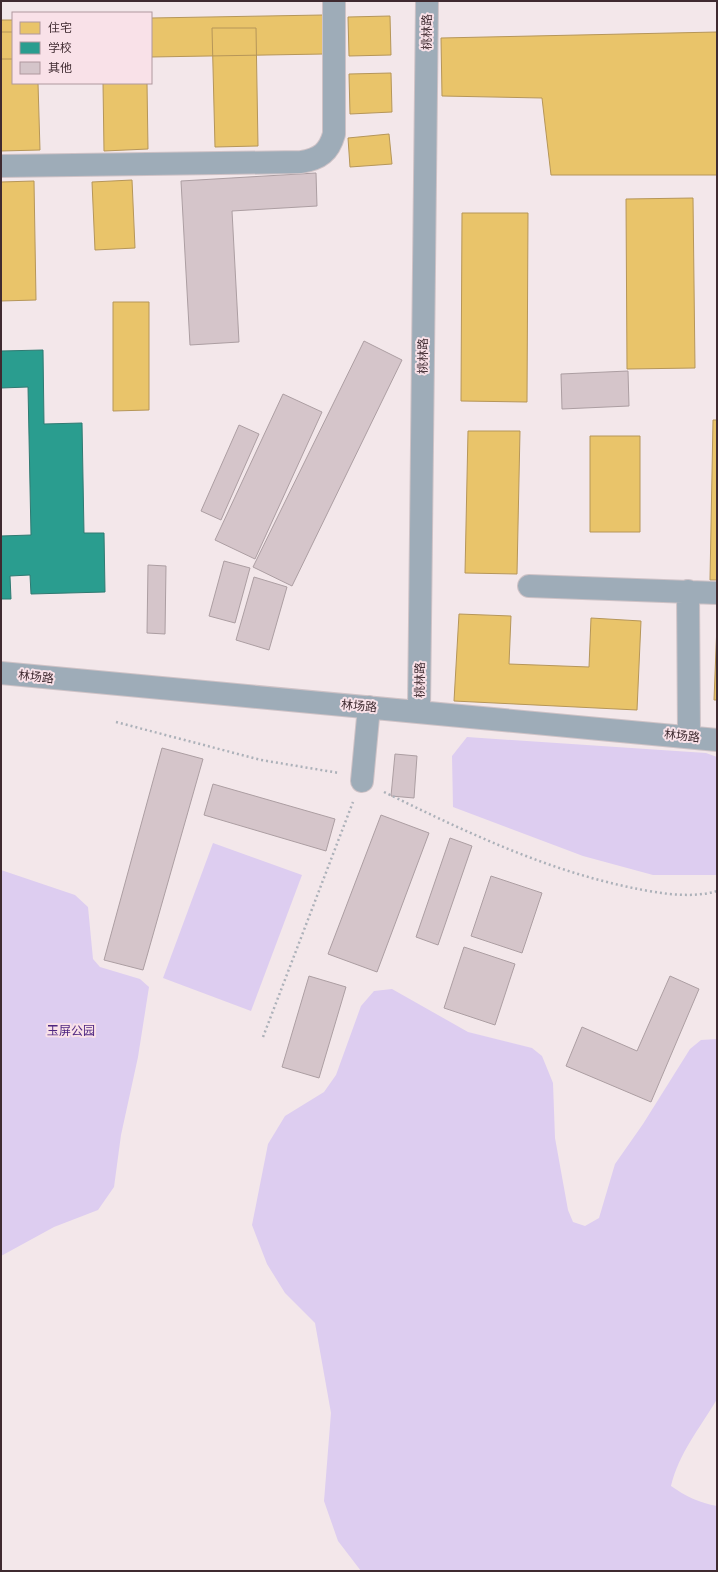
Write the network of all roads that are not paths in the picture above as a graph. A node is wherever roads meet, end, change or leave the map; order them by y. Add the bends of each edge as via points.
1 (334, 1) edge
2 (427, 1) edge
3 (1, 166) edge
4 (529, 586) dead end
5 (688, 592) junction
6 (717, 593) edge
7 (1, 673) edge
8 (369, 707) junction
9 (419, 711) junction
10 (689, 737) junction
11 (717, 740) edge
12 (362, 781) road end

1 - 3 street via 334,134 331,144 316,159 301,162
2 - 9 street, 桃林路
4 - 5 street
5 - 6 street
5 - 10 street
7 - 8 street, 林场路
8 - 9 street, 林场路
8 - 12 street
9 - 10 street, 林场路
10 - 11 street, 林场路

